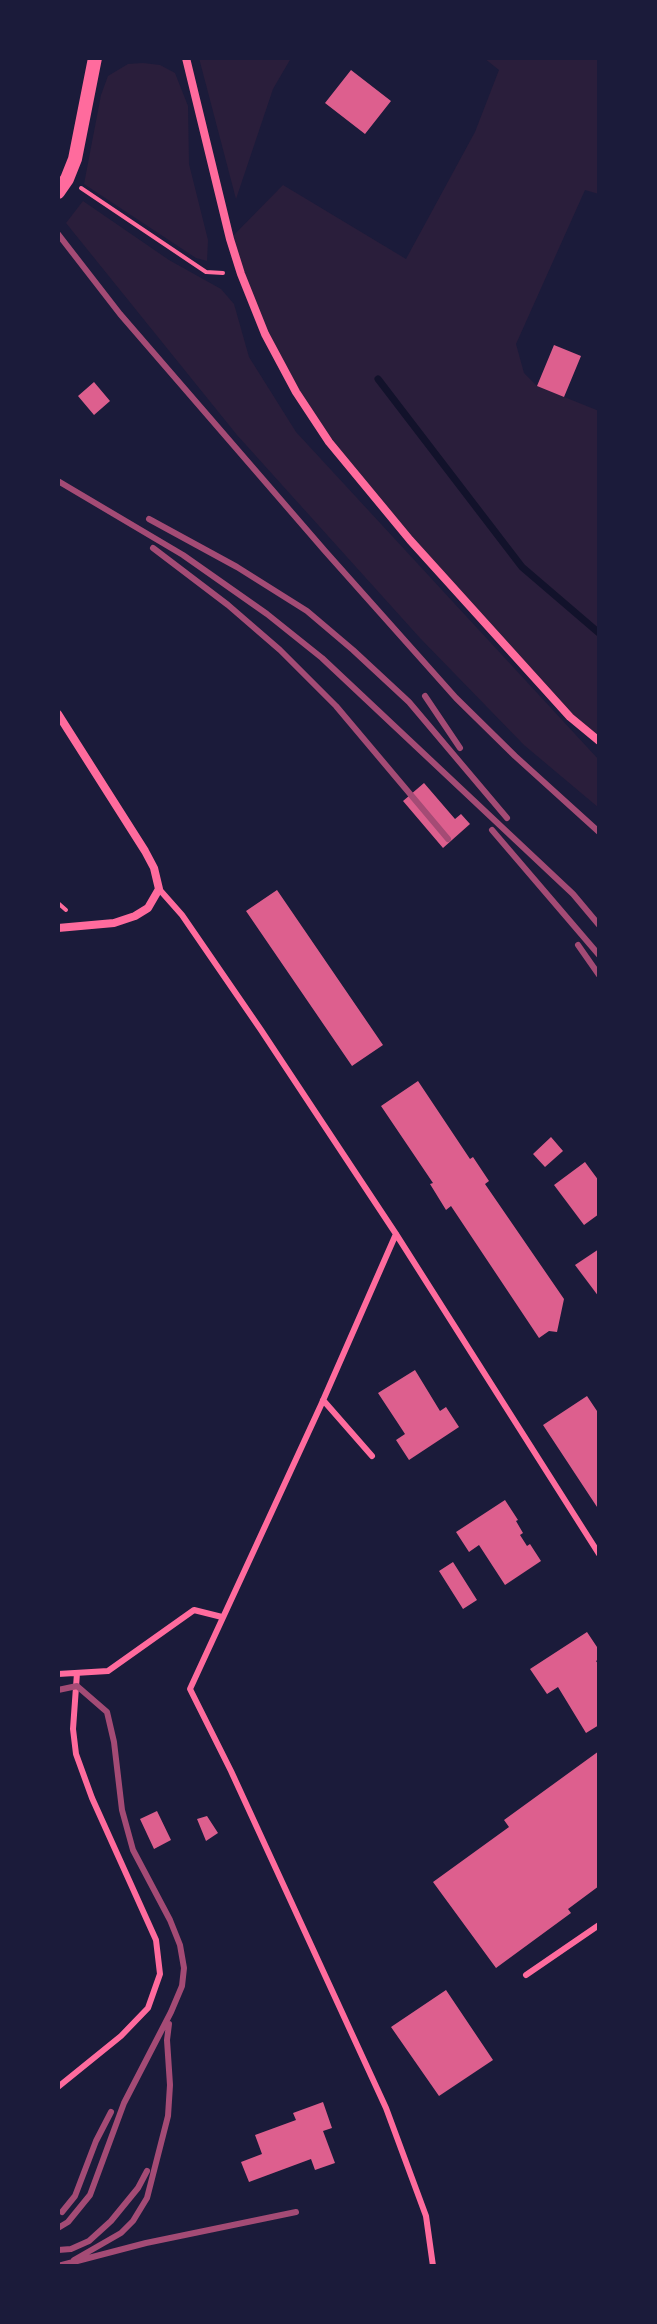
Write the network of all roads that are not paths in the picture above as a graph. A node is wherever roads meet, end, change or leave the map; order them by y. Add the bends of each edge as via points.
1 (95, 58) edge
2 (186, 58) edge
3 (58, 192) edge
4 (58, 714) edge
5 (599, 741) edge
6 (159, 889) junction
7 (58, 928) edge
8 (396, 1234) junction
9 (323, 1400) junction
10 (372, 1456) dead end
11 (599, 1554) edge
12 (222, 1617) junction
13 (77, 1673) junction
14 (58, 1674) edge
15 (599, 1925) edge
16 (526, 1975) dead end
17 (58, 2087) edge
18 (433, 2266) edge

1 - 3 street via 75,159
2 - 5 street via 230,239 283,368 329,442 410,540 538,683
4 - 6 street via 145,851
6 - 7 street via 148,908 135,916
6 - 8 lane via 182,915
8 - 9 lane
8 - 11 lane
9 - 10 lane
9 - 12 lane
12 - 13 lane via 194,1610 108,1671
12 - 18 lane via 190,1689 386,2108 426,2216
13 - 14 lane
13 - 17 lane via 76,1754 156,1940 160,1974 148,2008
15 - 16 lane

